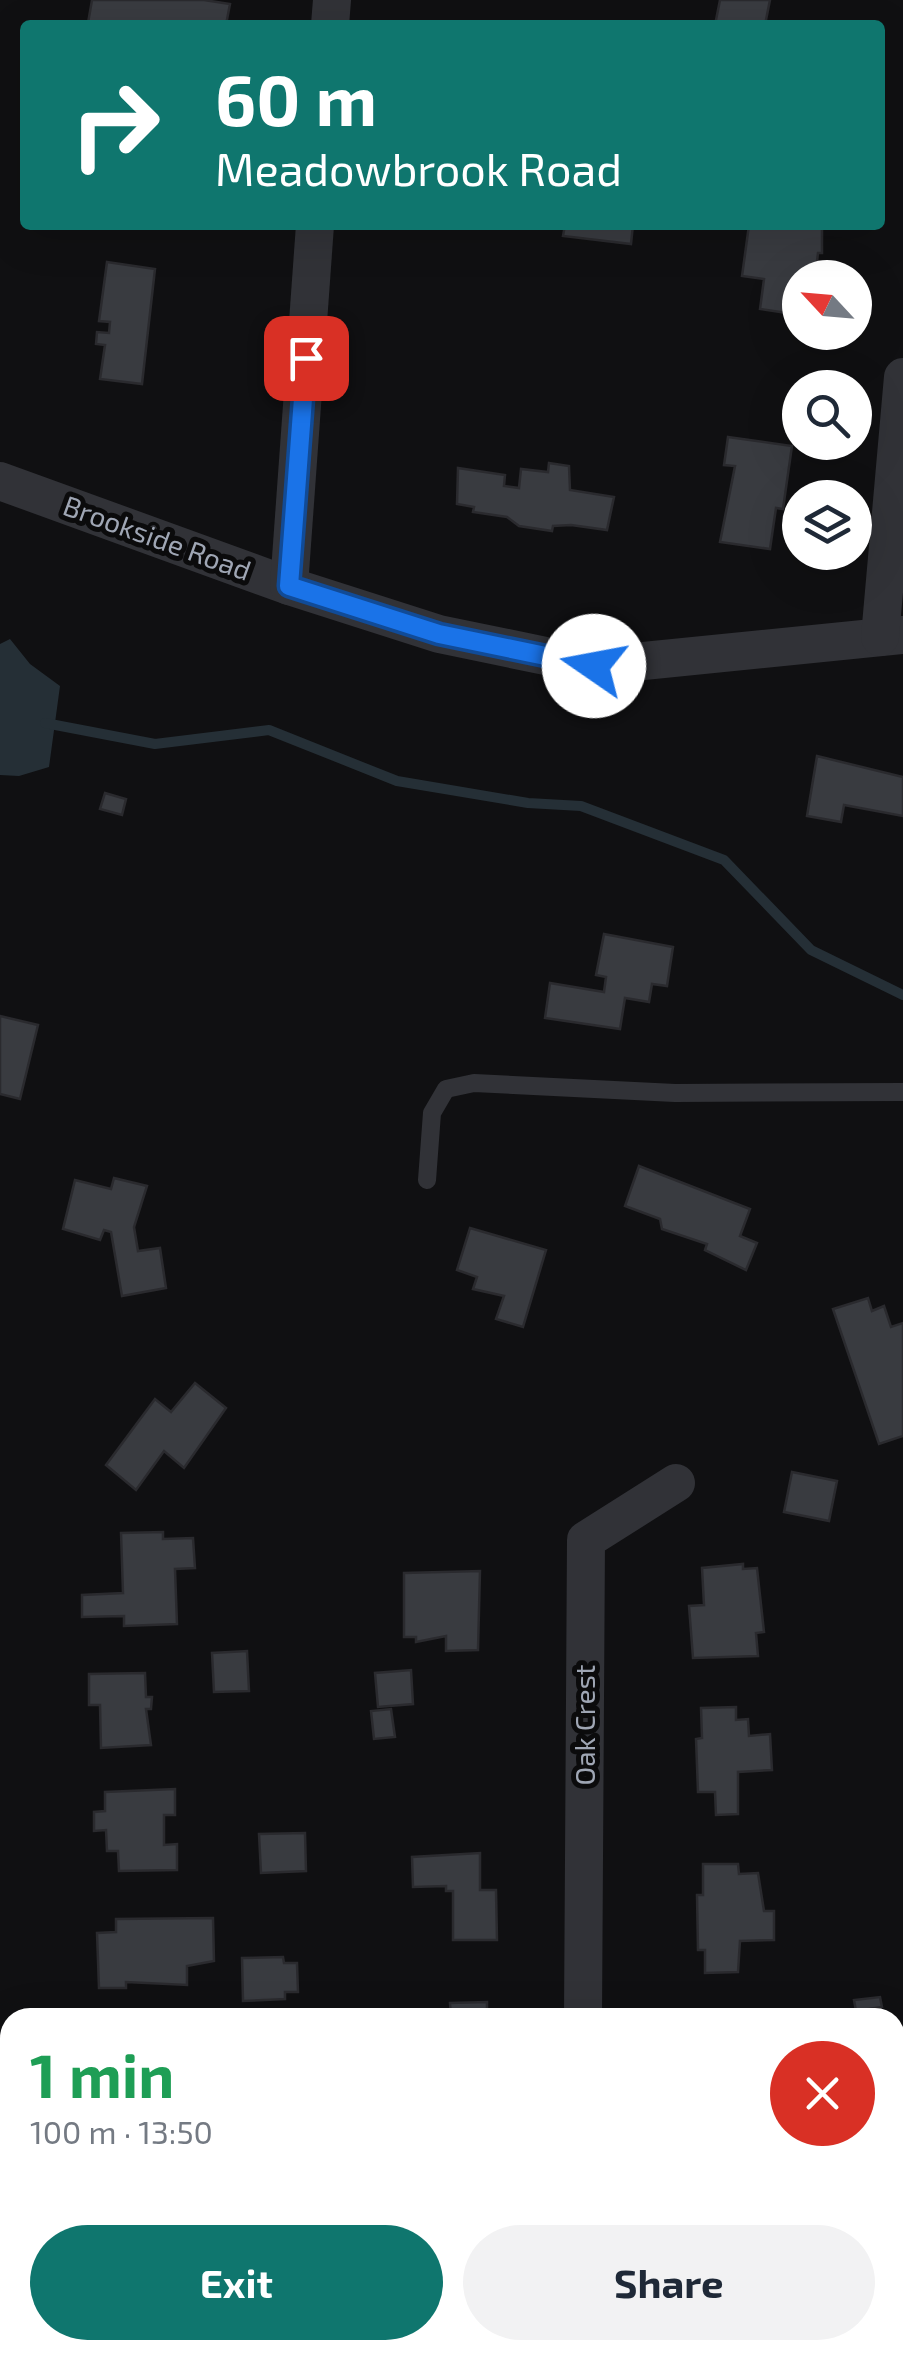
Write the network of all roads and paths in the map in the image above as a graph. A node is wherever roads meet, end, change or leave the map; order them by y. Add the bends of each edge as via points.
1 (316, 230) edge
2 (903, 378) edge
3 (0, 481) edge
4 (289, 586) junction
5 (892, 636) edge
6 (903, 1092) edge
7 (427, 1180) dead end
8 (676, 1483) dead end
9 (583, 2008) edge

1 - 4 street
2 - 5 street
3 - 4 street, Brookside Road
4 - 5 street, Brookside Road via 439,634 594,666
6 - 7 lane via 675,1093 474,1083 446,1090 432,1113
8 - 9 street, Oak Crest via 586,1540

